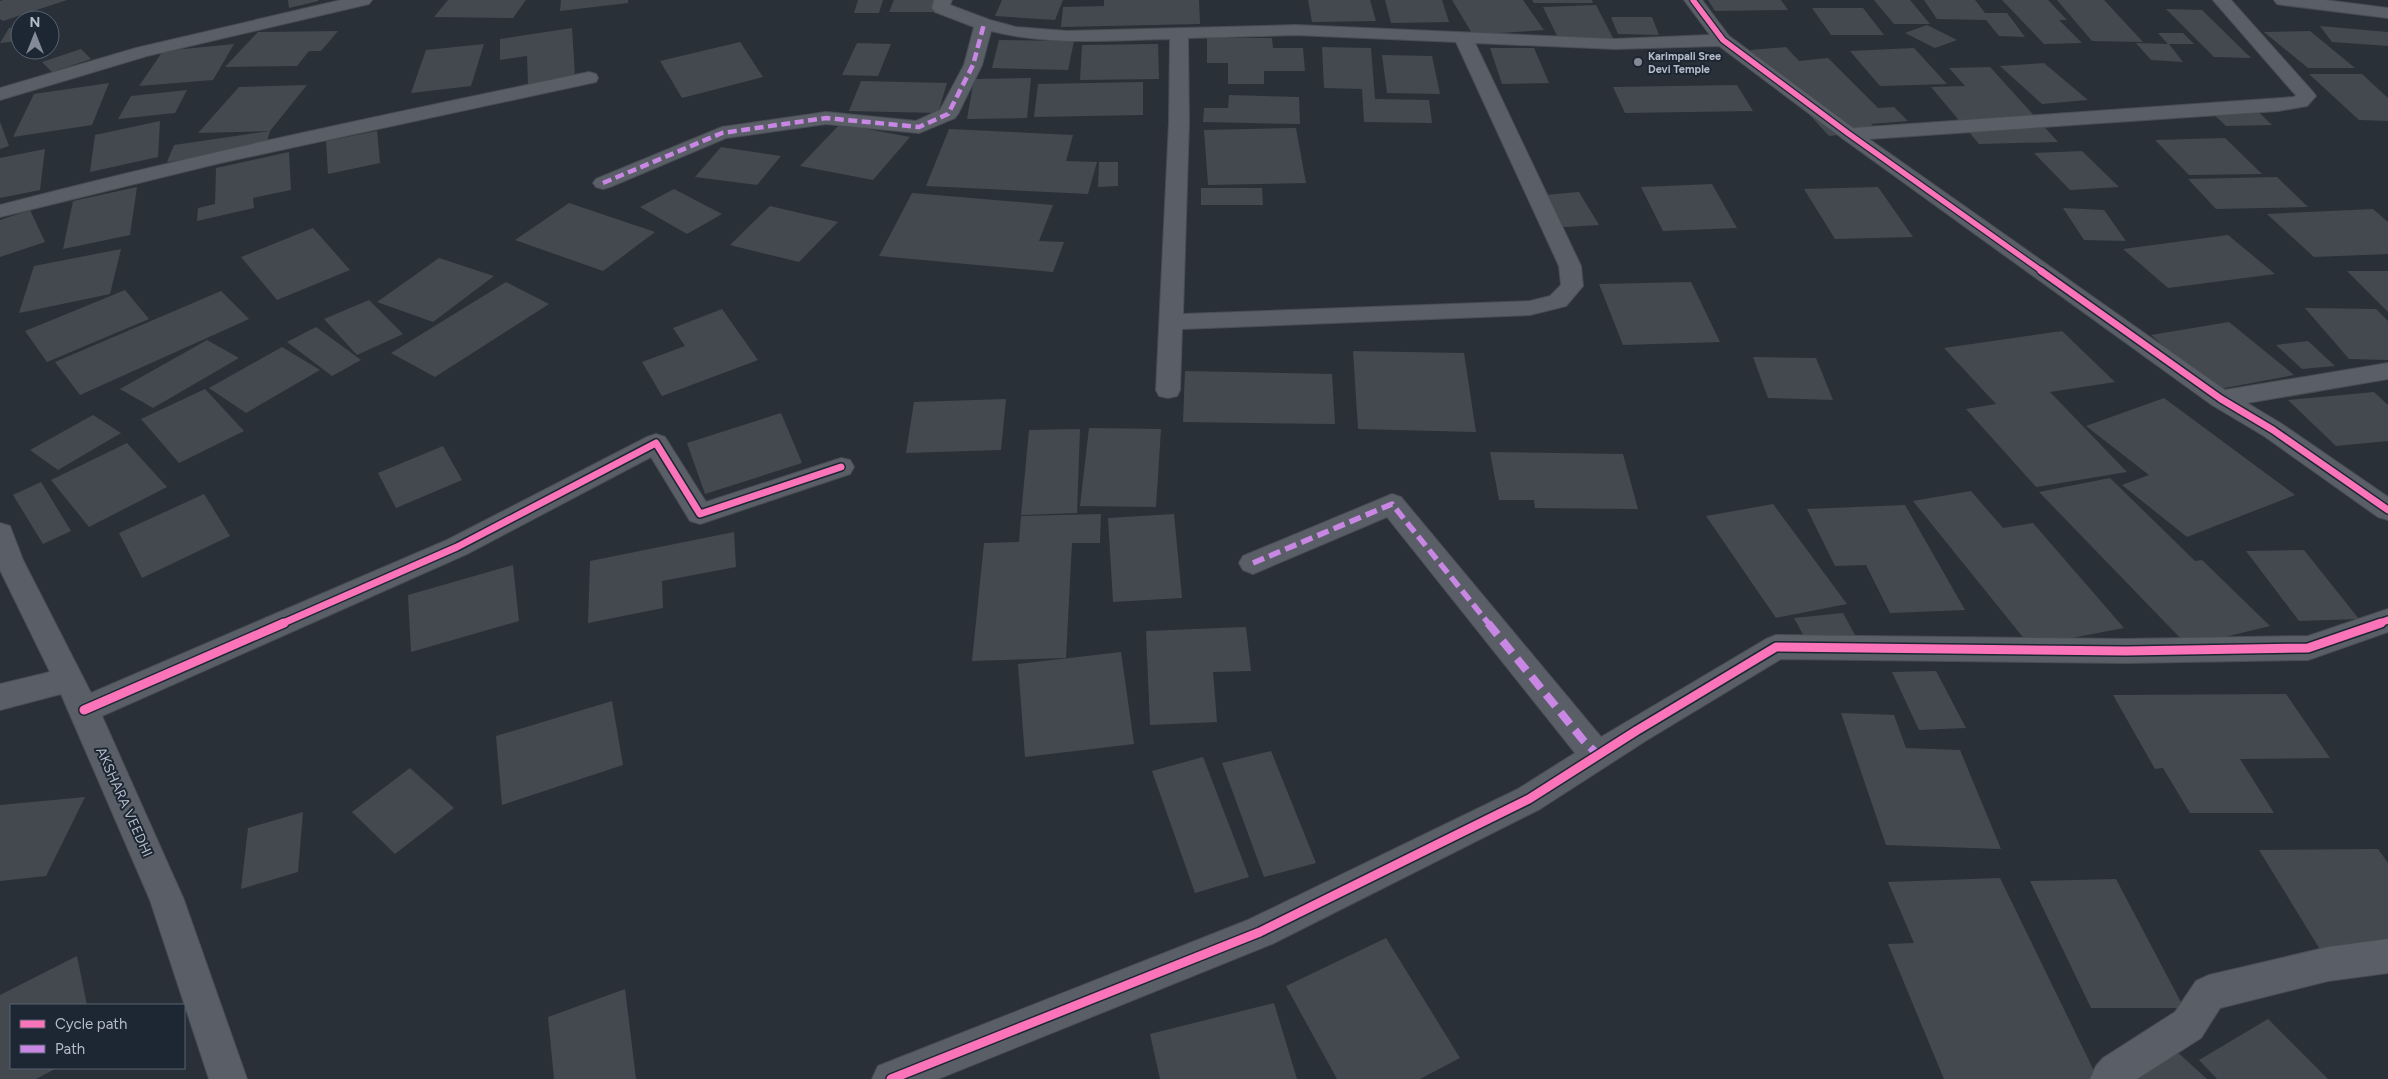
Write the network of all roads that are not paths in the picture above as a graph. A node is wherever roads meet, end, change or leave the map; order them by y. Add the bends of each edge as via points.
1 (363, 0) edge
2 (943, 0) edge
3 (1693, 0) edge
4 (2222, 0) edge
5 (2283, 0) edge
6 (2388, 13) edge
7 (984, 24) junction
8 (1179, 34) junction
9 (1463, 37) junction
10 (1723, 40) junction
11 (589, 78) dead end
12 (0, 94) edge
13 (1849, 134) junction
14 (602, 183) dead end
15 (0, 211) edge
16 (1170, 322) junction
17 (2388, 371) edge
18 (1168, 390) dead end
19 (2221, 400) junction
20 (841, 467) dead end
21 (2388, 487) edge
22 (2356, 489) junction
23 (2388, 510) edge
24 (0, 533) edge
25 (1253, 563) dead end
26 (2388, 620) edge
27 (69, 679) junction
28 (0, 697) edge
29 (84, 710) junction
30 (1598, 755) junction
31 (2388, 956) edge
32 (228, 1079) edge
33 (891, 1079) edge
34 (2109, 1079) edge

1 - 12 street via 142,52
2 - 7 street via 941,8
3 - 10 street
4 - 13 street via 2306,96 2300,102
5 - 6 street
7 - 8 street via 1016,32 1067,36
7 - 14 street via 972,65 948,114 919,127 826,118 722,133
8 - 9 street via 1296,30
8 - 16 street via 1179,122
9 - 10 street via 1615,44
9 - 16 street via 1570,266 1572,286 1558,301 1530,308
10 - 13 street
11 - 15 street via 354,127 84,188
13 - 19 street
16 - 18 street
17 - 19 street
19 - 22 street via 2273,430
20 - 29 street via 700,514 656,443 457,547
21 - 22 street
22 - 23 street
24 - 27 street, AKSHARA VEEDHI via 9,560
25 - 30 street via 1392,504
26 - 30 street via 2308,648 2126,651 1776,647
27 - 28 street
27 - 29 street, AKSHARA VEEDHI
29 - 32 street, AKSHARA VEEDHI via 168,900
30 - 33 street via 1529,799 1260,932
31 - 34 street via 2328,964 2209,993 2188,1025 2116,1071

